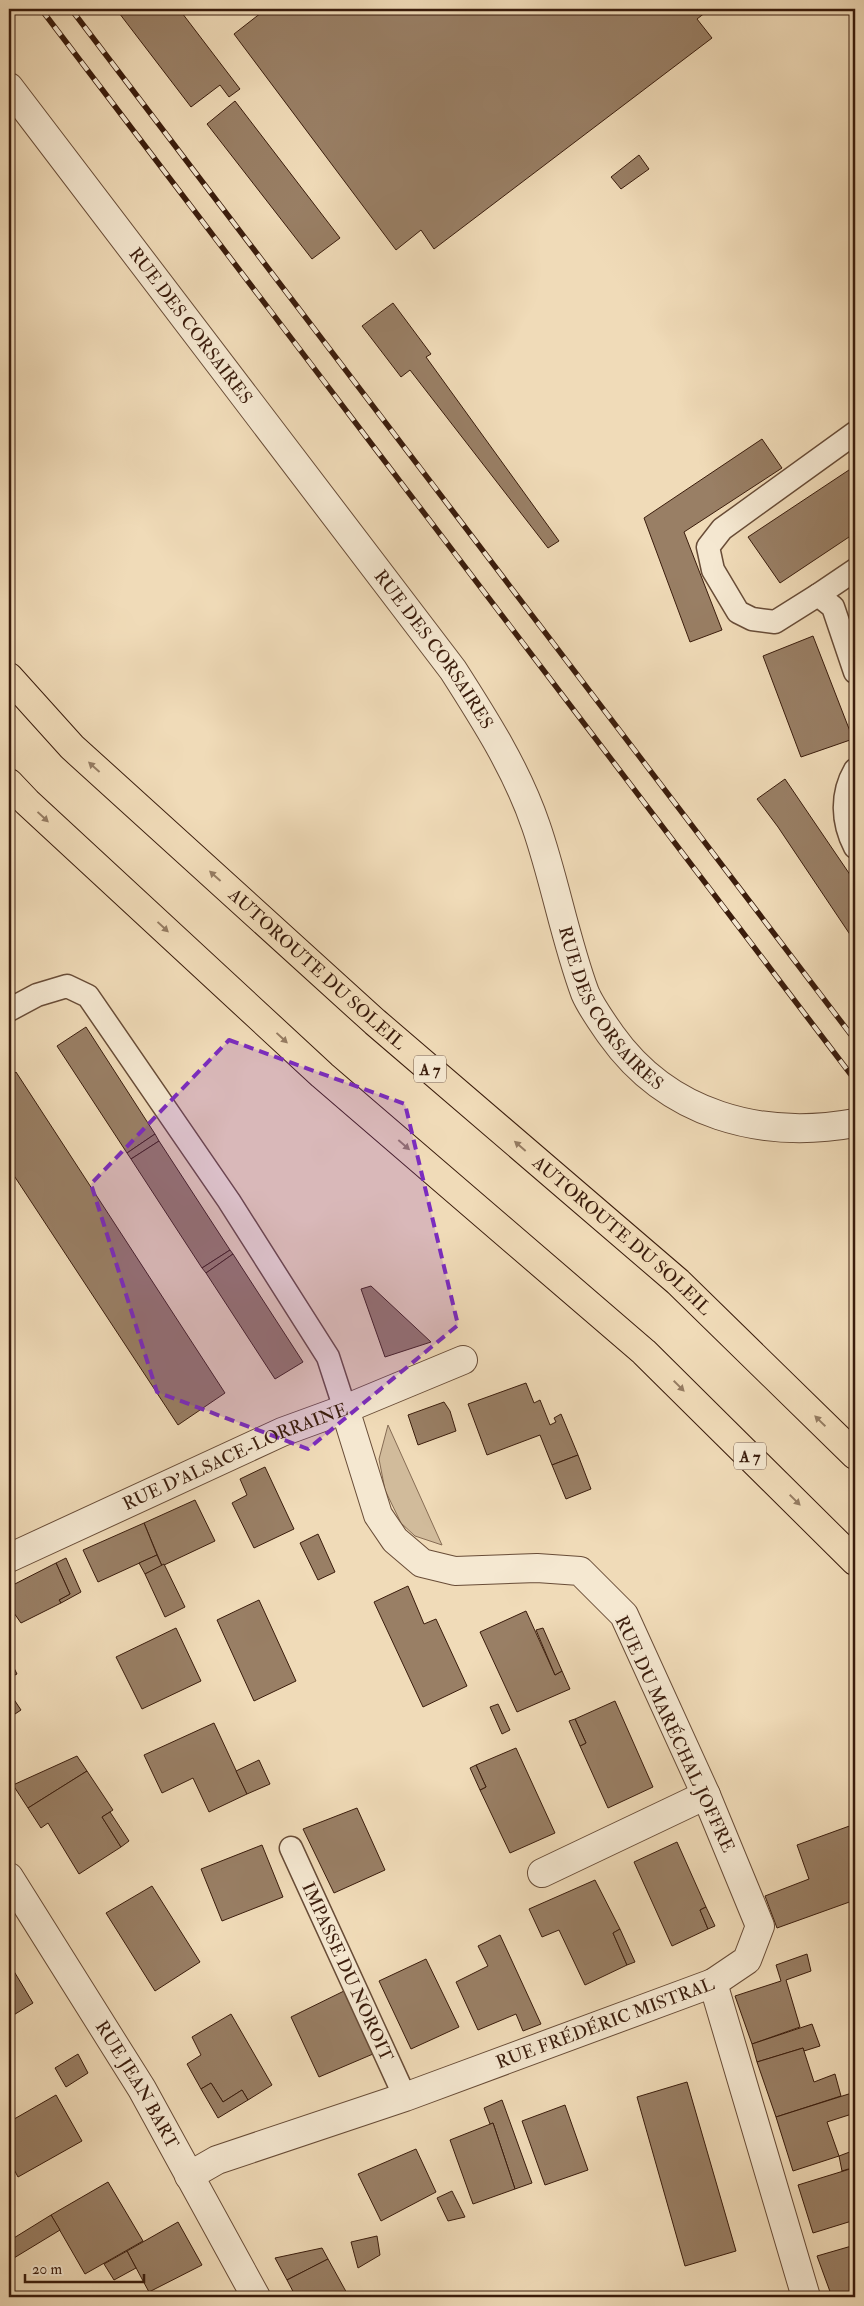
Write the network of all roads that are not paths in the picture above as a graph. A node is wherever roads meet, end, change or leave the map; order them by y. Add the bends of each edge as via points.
1 (9, 87) edge
2 (855, 433) edge
3 (855, 570) edge
4 (818, 595) junction
5 (855, 672) edge
6 (9, 677) edge
7 (855, 770) edge
8 (9, 783) edge
9 (855, 847) edge
10 (9, 1010) edge
11 (855, 1123) edge
12 (463, 1360) dead end
13 (345, 1410) junction
14 (855, 1456) edge
15 (9, 1558) edge
16 (855, 1561) edge
17 (706, 1795) junction
18 (291, 1848) dead end
19 (542, 1873) dead end
20 (9, 1877) edge
21 (713, 1982) junction
22 (406, 2096) junction
23 (189, 2176) junction
24 (256, 2297) edge
25 (806, 2297) edge

1 - 11 street, RUE DES CORSAIRES via 453,670 491,728 536,826 586,994 626,1056 658,1084 698,1108 741,1122 788,1129
2 - 4 lane via 722,529 708,547 714,570 738,612 752,619 775,622
3 - 4 lane
4 - 5 lane via 832,607
14 -> 6 highway, AUTOROUTE DU SOLEIL / A 7 via 678,1282 383,1028 72,748
7 - 9 lane via 848,783 844,817
8 -> 16 highway, A 7 via 322,1075 644,1352
10 - 13 lane via 37,995 67,986 88,996 230,1201 328,1357
12 - 13 street, RUE D'ALSACE-LORRAINE
13 - 15 street, RUE D'ALSACE-LORRAINE via 282,1432
13 - 17 street, RUE DU MARÉCHAL JOFFRE via 378,1515 394,1540 422,1564 455,1571 537,1568 580,1571 624,1615
17 - 19 street
17 - 21 street, RUE DU MARÉCHAL JOFFRE via 760,1926 747,1960
18 - 22 lane, IMPASSE DU NOROIT
20 - 23 street, RUE JEAN BART via 142,2089
21 - 22 street, RUE FRÉDÉRIC MISTRAL
21 - 25 street, RUE FRÉDÉRIC MISTRAL
22 - 23 street, RUE FRÉDÉRIC MISTRAL via 217,2160
23 - 24 street, RUE JEAN BART

